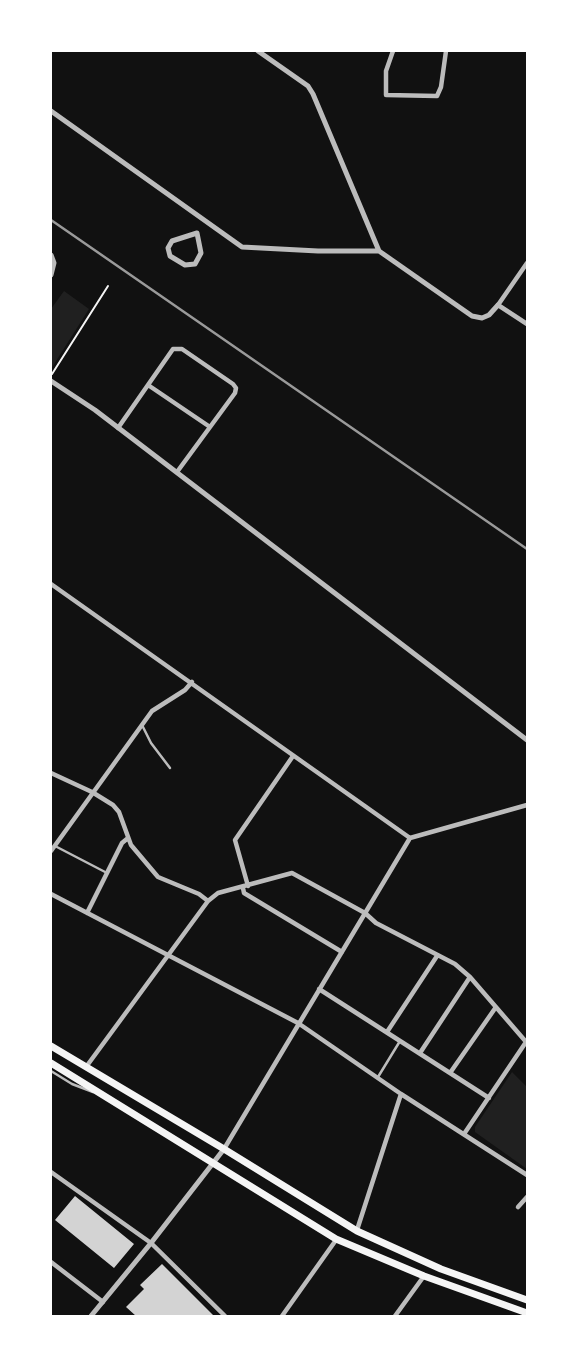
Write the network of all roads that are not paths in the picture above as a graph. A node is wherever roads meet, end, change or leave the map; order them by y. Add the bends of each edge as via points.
1 (258, 51) edge
2 (393, 51) edge
3 (446, 51) edge
4 (51, 111) edge
5 (205, 221) junction
6 (197, 233) junction
7 (379, 251) junction
8 (51, 255) edge
9 (527, 263) edge
10 (51, 275) edge
11 (498, 305) junction
12 (527, 324) edge
13 (51, 379) edge
14 (148, 385) junction
15 (210, 427) junction
16 (118, 428) junction
17 (177, 472) junction
18 (51, 584) edge
19 (191, 682) junction
20 (142, 725) junction
21 (527, 740) edge
22 (293, 756) junction
23 (170, 768) dead end
24 (51, 774) edge
25 (92, 792) junction
26 (527, 805) edge
27 (128, 838) junction
28 (410, 838) junction
29 (53, 848) edge
30 (107, 873) junction
31 (245, 887) junction
32 (51, 894) edge
33 (208, 901) junction
34 (87, 913) junction
35 (365, 913) junction
36 (342, 952) junction
37 (167, 955) junction
38 (437, 956) junction
39 (470, 977) junction
40 (319, 989) junction
41 (496, 1007) junction
42 (298, 1023) junction
43 (387, 1032) junction
44 (400, 1041) junction
45 (527, 1042) edge
46 (51, 1046) edge
47 (420, 1053) junction
48 (51, 1063) edge
49 (86, 1068) junction
50 (51, 1071) edge
51 (450, 1073) junction
52 (378, 1077) junction
53 (401, 1094) junction
54 (103, 1095) junction
55 (489, 1098) junction
56 (464, 1133) junction
57 (224, 1149) junction
58 (213, 1162) junction
59 (51, 1172) edge
60 (527, 1175) edge
61 (527, 1197) edge
62 (518, 1207) dead end
63 (356, 1231) junction
64 (336, 1239) junction
65 (151, 1243) junction
66 (51, 1262) edge
67 (424, 1276) junction
68 (527, 1300) edge
69 (103, 1302) junction
70 (516, 1313) edge
71 (527, 1314) edge
72 (91, 1316) edge
73 (225, 1316) edge
74 (282, 1316) edge
75 (395, 1316) edge

1 - 7 street via 313,94
2 - 3 street via 386,71 386,95 437,96
4 - 5 street
5 - 6 street
5 - 7 street via 243,247
6 - 6 street via 200,256 195,264 185,265 170,256 172,241
7 - 11 street via 472,316 482,318
8 - 10 street
9 - 11 street
11 - 12 street
13 - 16 street
14 - 15 street
14 - 15 street via 171,351 179,348 233,384 235,393
14 - 16 street
15 - 17 street
16 - 17 street
17 - 21 street
18 - 19 street
19 - 20 street via 153,709
19 - 22 street
20 - 23 lane
20 - 25 street
22 - 28 street
22 - 31 street via 235,840
24 - 25 street
25 - 27 street via 117,809
25 - 29 street
26 - 28 street
27 - 30 street
27 - 33 street via 158,877
28 - 35 street
29 - 30 lane
30 - 34 street
31 - 33 street via 218,892
31 - 35 street via 292,873
31 - 36 street via 244,893
32 - 34 street
33 - 37 street
34 - 37 street
35 - 36 street
35 - 38 street
36 - 40 street
37 - 42 street
37 - 49 street
38 - 39 street
38 - 43 street
39 - 41 street
39 - 47 street
40 - 42 street
40 - 43 street
41 - 45 street
41 - 51 street
42 - 52 street
42 - 57 street
43 - 44 street
44 - 47 street
44 - 52 lane
45 - 55 street
46 - 49 main road
47 - 51 street
48 - 54 main road
49 - 57 main road
50 - 54 lane
51 - 55 street
52 - 53 street
53 - 56 street
53 - 63 street
54 - 58 main road
55 - 56 street
56 - 60 street
57 - 58 street
57 - 63 main road
58 - 64 main road
58 - 65 street
59 - 65 street
61 - 62 street
63 - 68 main road
64 - 67 main road
64 - 74 street
65 - 69 street
65 - 73 street
66 - 69 street
67 - 70 main road
67 - 75 street
69 - 72 street
70 - 71 main road

